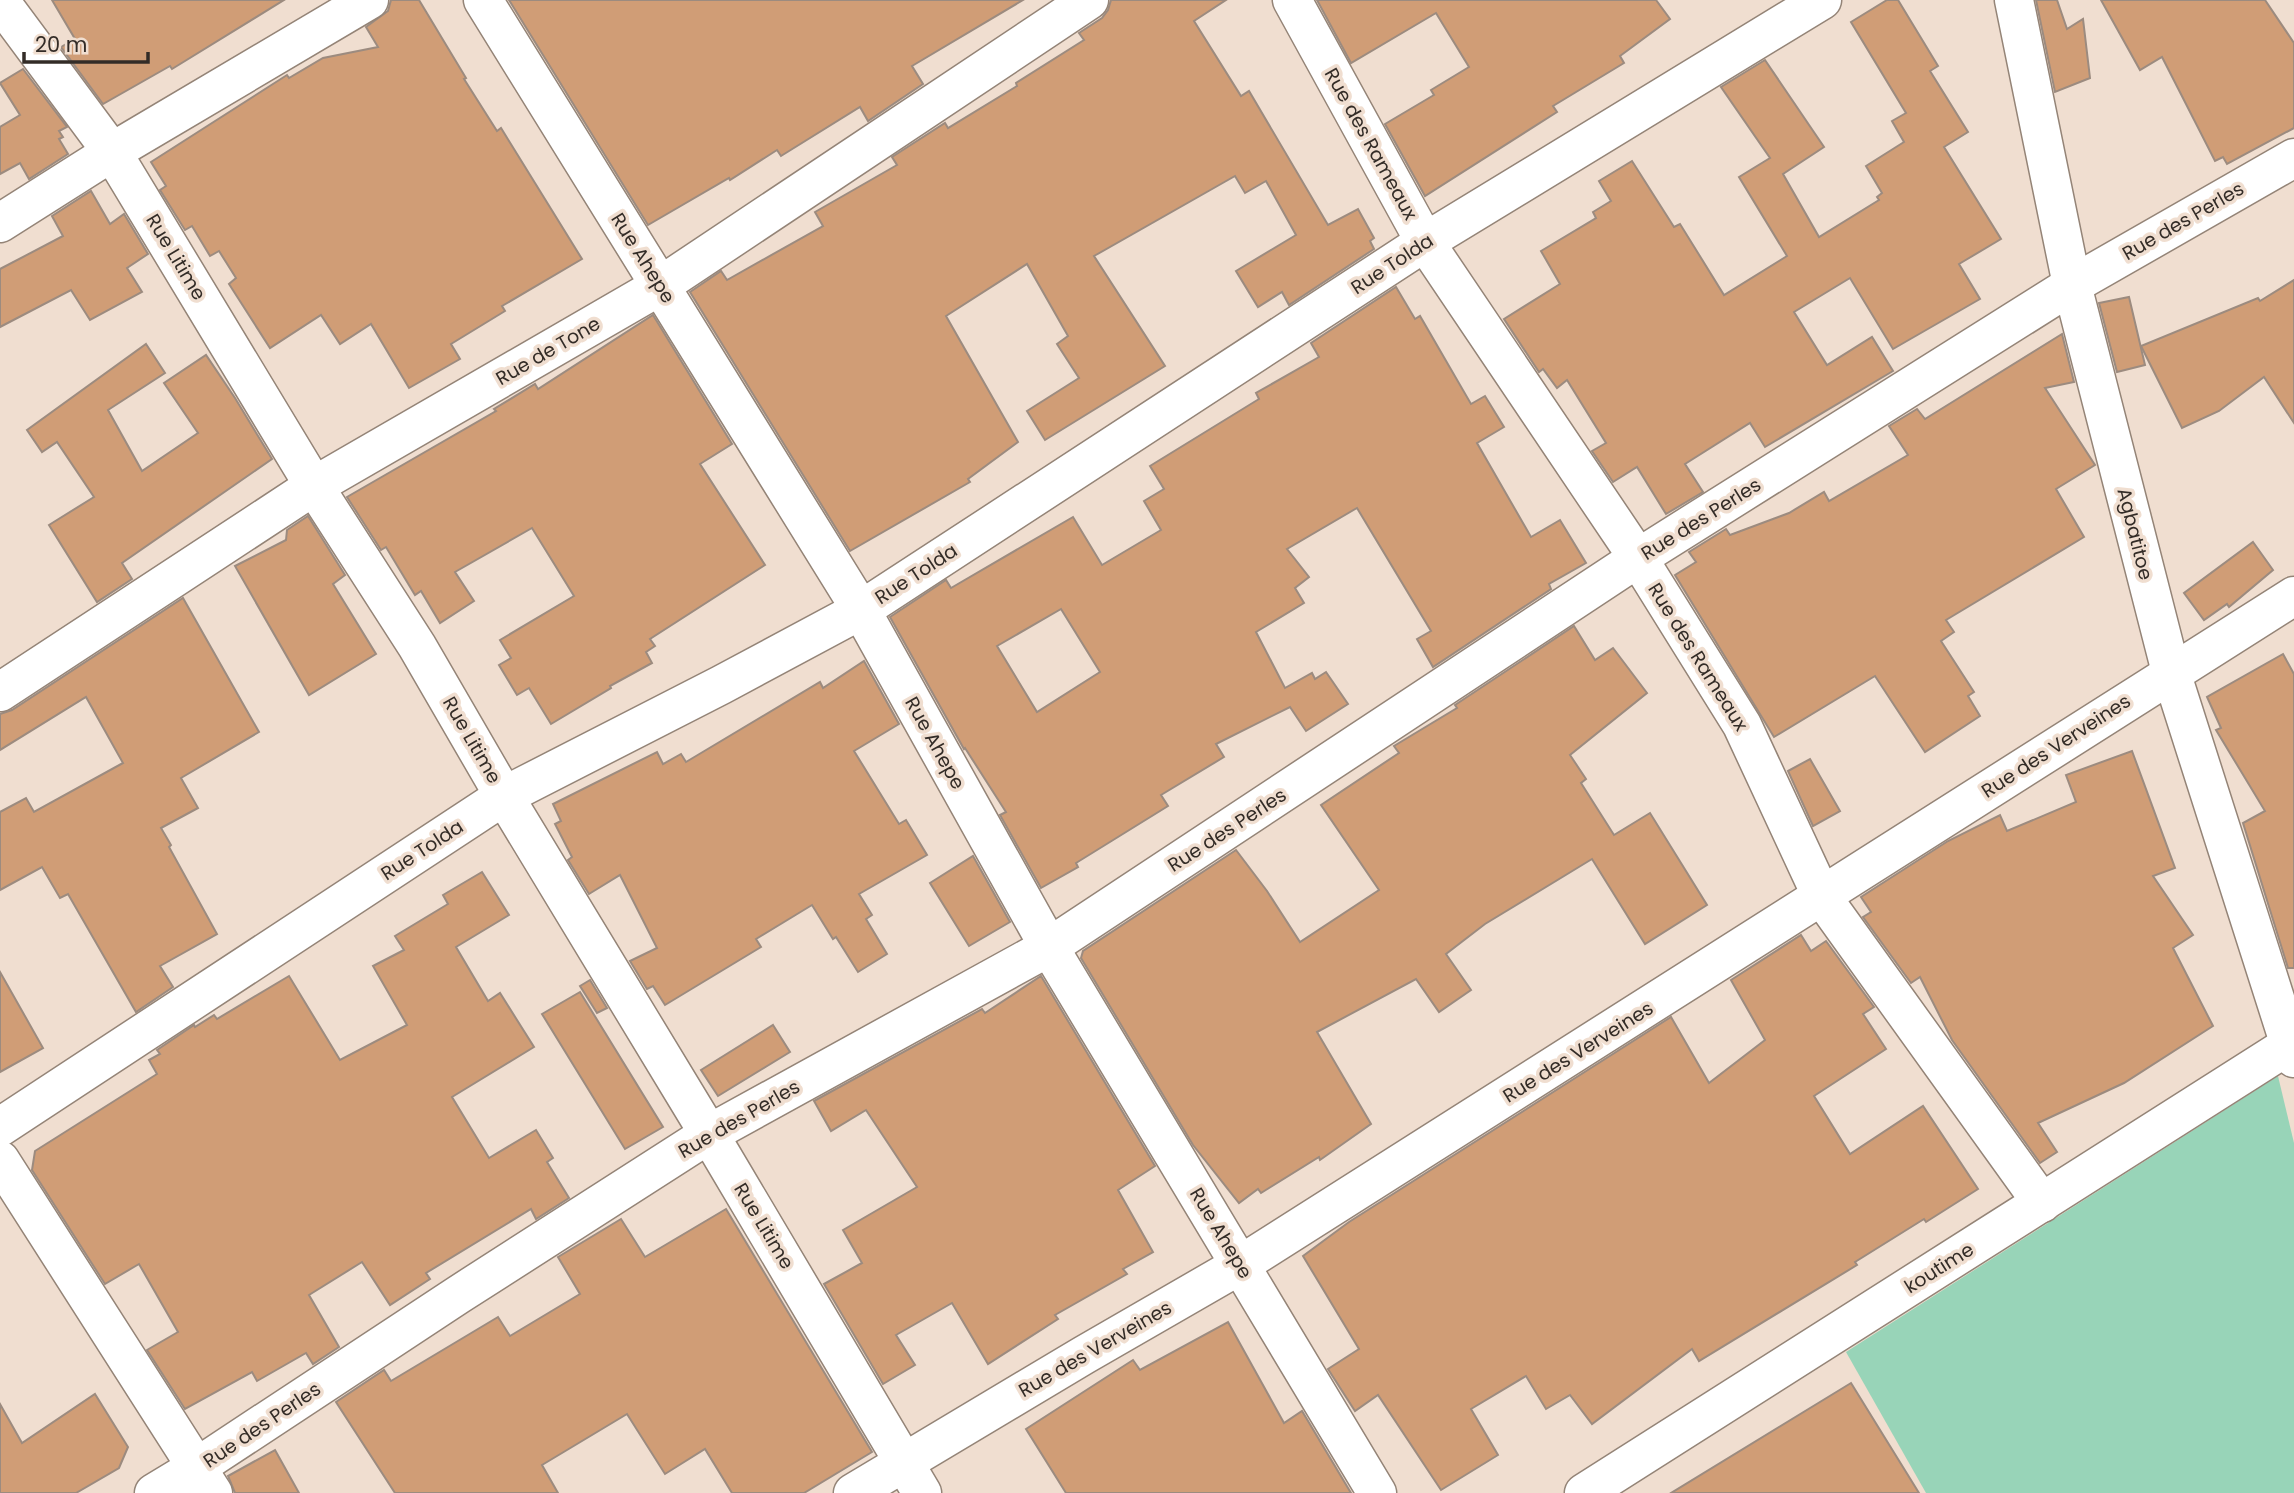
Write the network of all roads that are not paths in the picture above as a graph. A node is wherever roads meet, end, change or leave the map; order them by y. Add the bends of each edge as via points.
1 (369, 0) edge
2 (483, 0) edge
3 (1089, 0) edge
4 (1292, 0) edge
5 (1822, 0) edge
6 (2014, 0) edge
7 (0, 1) edge
8 (112, 152) junction
9 (2294, 158) edge
10 (0, 223) edge
11 (1425, 242) junction
12 (2072, 285) junction
13 (660, 286) junction
14 (314, 486) junction
15 (1638, 558) junction
16 (2294, 596) edge
17 (861, 610) junction
18 (2171, 672) junction
19 (0, 692) edge
20 (504, 796) junction
21 (1822, 897) junction
22 (1049, 947) junction
23 (2293, 1048) edge
24 (0, 1127) edge
25 (709, 1134) junction
26 (0, 1160) edge
27 (2042, 1203) junction
28 (1241, 1265) junction
29 (913, 1477) edge
30 (205, 1480) edge
31 (154, 1493) edge
32 (853, 1493) edge
33 (1377, 1493) edge
34 (1584, 1493) edge

1 - 8 street
2 - 13 street, Rue Ahepe
3 - 13 street, Rue de Tone
4 - 11 street, Rue des Rameaux
5 - 11 street, Rue Tolda
6 - 12 street, Agbatitoe
7 - 8 street, Rue Litime
8 - 10 street
8 - 14 street, Rue Litime
9 - 12 street, Rue des Perles
11 - 15 street, Rue des Rameaux
11 - 17 street, Rue Tolda
12 - 15 street, Rue des Perles
12 - 18 street, Agbatitoe
13 - 14 street, Rue de Tone
13 - 17 street, Rue Ahepe
14 - 19 street, Rue de Tone
14 - 20 street, Rue Litime via 417,646
15 - 21 street, Rue des Rameaux via 1742,725
15 - 22 street, Rue des Perles
16 - 18 street, Rue des Verveines
17 - 20 street, Rue Tolda
17 - 22 street, Rue Ahepe
18 - 21 street, Rue des Verveines
18 - 23 street, Agbatitoe
20 - 24 street, Rue Tolda
20 - 25 street, Rue Litime
21 - 27 street, Rue des Rameaux
21 - 28 street, Rue des Verveines
22 - 25 street, Rue des Perles
22 - 28 street, Rue Ahepe
23 - 27 street, koutime
25 - 29 street, Rue Litime
25 - 30 street, Rue des Perles via 458,1295
26 - 30 street
27 - 34 street, koutime
28 - 29 street, Rue des Verveines
28 - 33 street, Rue Ahepe
29 - 32 street, Rue des Verveines
30 - 31 street, Rue des Perles

